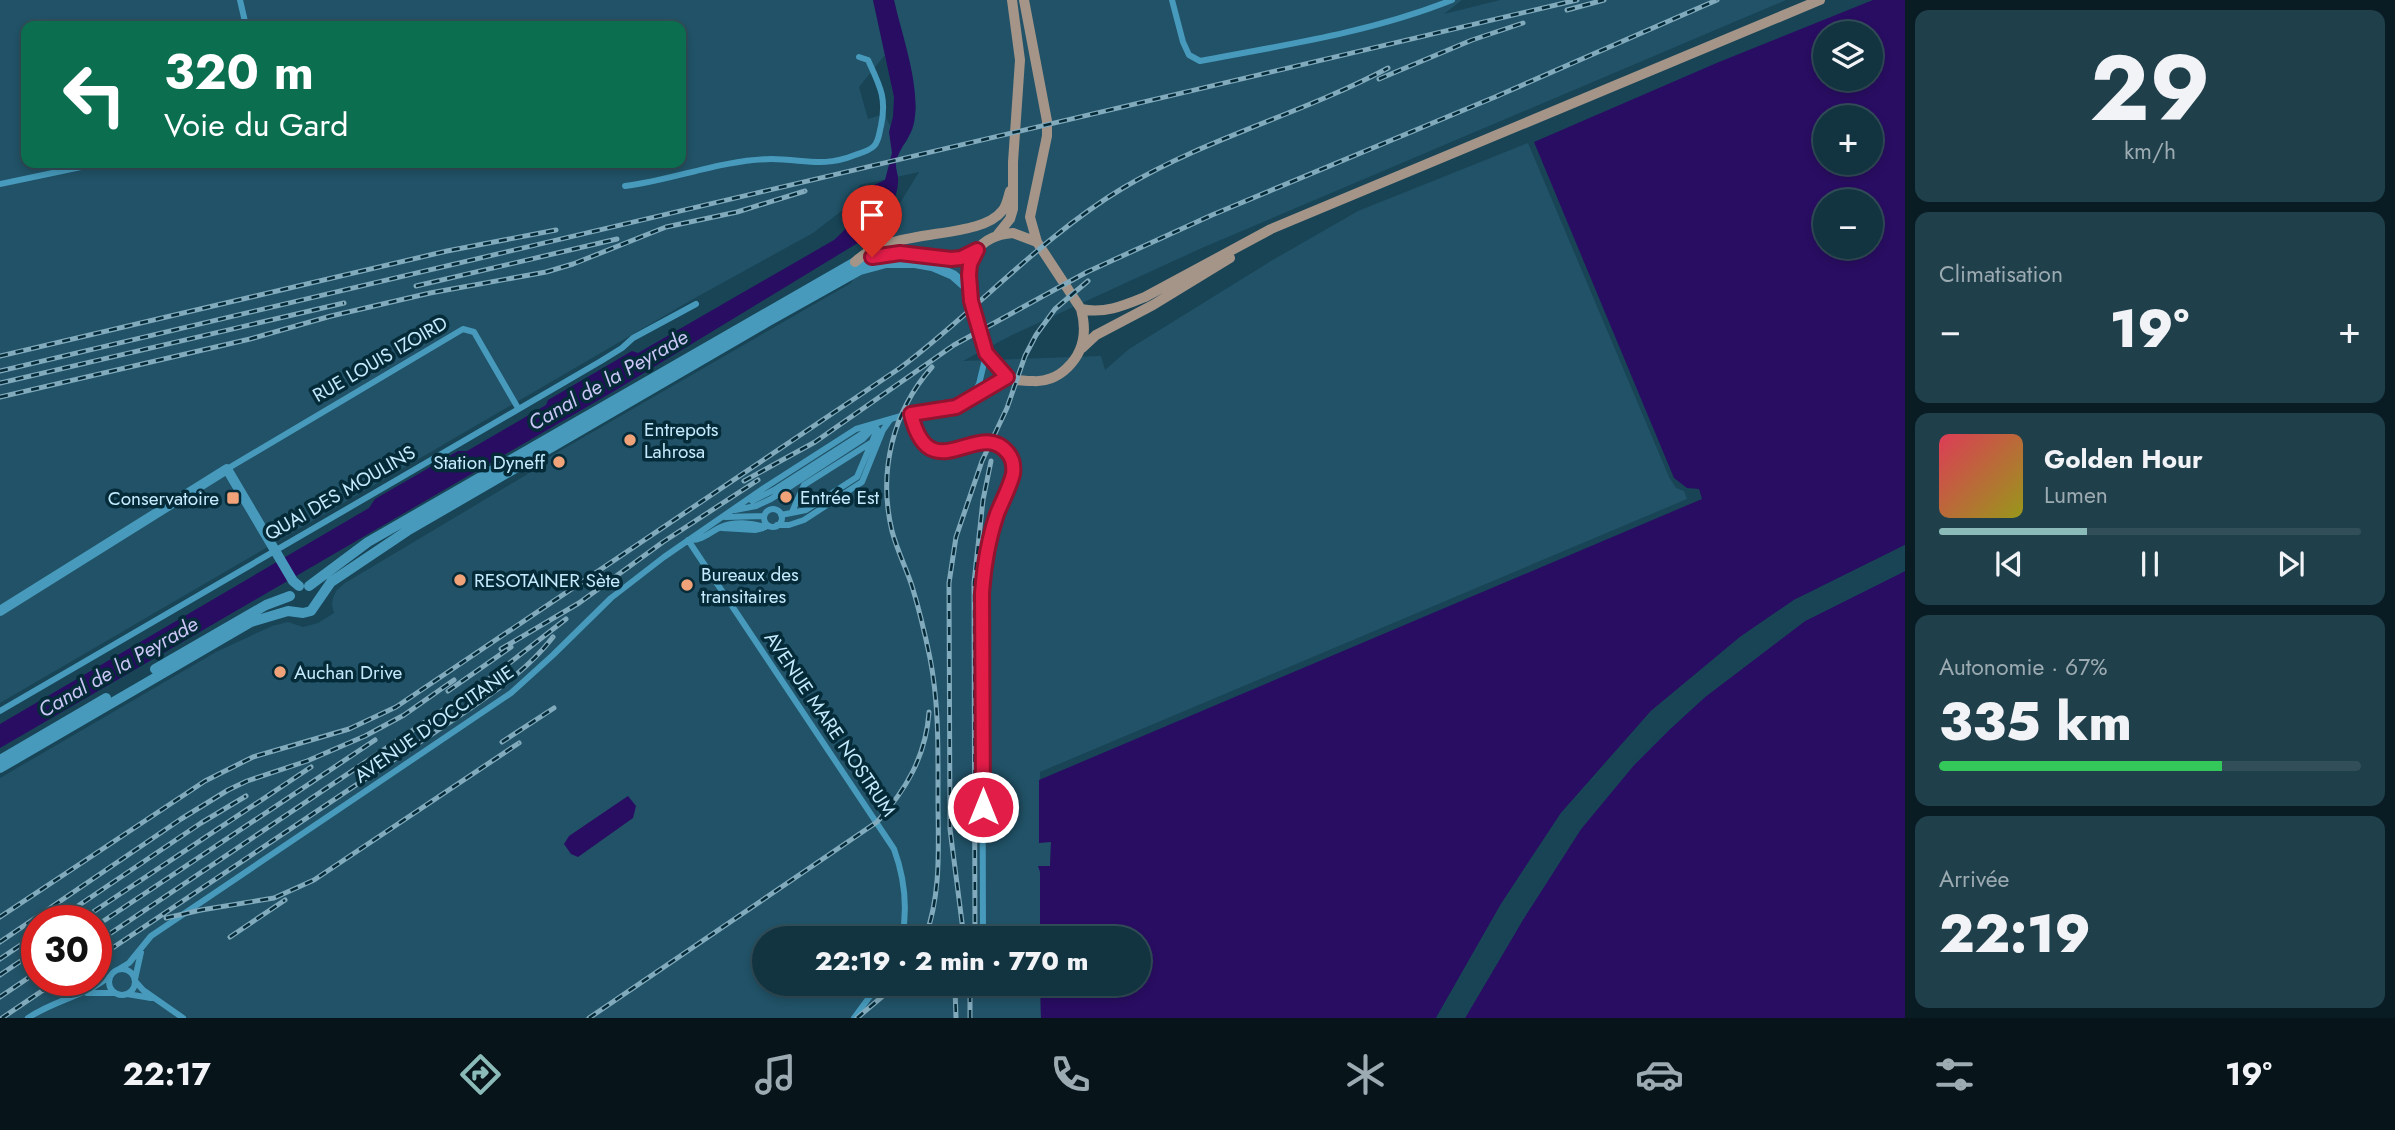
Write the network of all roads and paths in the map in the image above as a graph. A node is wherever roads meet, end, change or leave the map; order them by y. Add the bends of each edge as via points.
1 (240, 0) edge
2 (1012, 0) edge
3 (1024, 0) edge
4 (1172, 0) edge
5 (1452, 0) edge
6 (1821, 0) edge
7 (245, 21) edge
8 (859, 57) dead end
9 (76, 168) edge
10 (1013, 178) junction
11 (0, 184) edge
12 (625, 186) dead end
13 (1297, 219) junction
14 (998, 234) junction
15 (1039, 244) junction
16 (977, 250) junction
17 (855, 262) junction
18 (971, 295) junction
19 (696, 304) dead end
20 (1079, 306) junction
21 (1080, 350) junction
22 (986, 353) junction
23 (1007, 377) junction
24 (971, 399) junction
25 (518, 408) junction
26 (911, 414) junction
27 (891, 419) junction
28 (878, 423) junction
29 (872, 442) junction
30 (227, 469) junction
31 (734, 510) junction
32 (792, 512) junction
33 (781, 515) junction
34 (764, 516) junction
35 (722, 517) junction
36 (771, 526) junction
37 (688, 540) junction
38 (277, 553) junction
39 (297, 588) junction
40 (318, 599) junction
41 (0, 611) edge
42 (295, 611) junction
43 (3, 708) edge
44 (0, 760) edge
45 (0, 768) edge
46 (903, 926) edge
47 (983, 926) edge
48 (142, 950) junction
49 (119, 969) junction
50 (112, 974) edge
51 (135, 980) junction
52 (112, 988) edge
53 (112, 993) edge
54 (115, 993) junction
55 (125, 994) junction
56 (73, 996) edge
57 (870, 996) edge
58 (160, 1001) junction
59 (28, 1018) edge
60 (183, 1018) edge
61 (854, 1018) edge

1 - 7 street
2 - 10 main road via 1020,60
3 - 15 main road via 1047,136 1030,217
4 - 5 street via 1182,42 1189,55 1200,61 1330,36
6 - 13 main road
8 - 12 street via 868,60 884,99 878,141 872,148 834,163 769,159 722,164
9 - 11 street
10 - 14 main road via 1013,209
10 - 17 main road via 1002,212 991,219 969,228 897,240
13 - 20 main road via 1134,302 1104,311
13 - 21 main road via 1096,335
14 - 15 main road via 1013,233
14 - 16 main road
15 - 20 main road
16 - 17 main road via 951,259 900,253
16 - 18 main road via 970,264
17 - 39 main road via 368,542
18 - 22 main road
18 - 40 main road via 953,275 915,263 886,263 860,270 407,531 331,582
19 - 25 street, QUAI DES MOULINS
20 - 21 main road via 1084,338
21 - 23 main road via 1071,365 1053,378 1040,382
22 - 23 main road
22 - 24 street
23 - 24 street, AVENUE D'OCCITANIE
24 - 26 street, AVENUE D'OCCITANIE via 956,407
25 - 30 street, RUE LOUIS IZOIRD via 474,332 463,329
25 - 38 street, QUAI DES MOULINS
26 - 27 street, AVENUE D'OCCITANIE
26 - 47 street via 915,432 927,448 937,451 990,442 1003,447 1013,460 1013,475 989,543 982,593
27 - 28 street, AVENUE D'OCCITANIE
27 - 36 street via 862,482 804,520
28 - 29 street
28 - 31 street, AVENUE D'OCCITANIE via 856,429
28 - 31 street, AVENUE D'OCCITANIE via 863,439 771,499
29 - 32 street via 804,485
29 - 32 street via 858,477 806,510
30 - 38 main road
30 - 41 main road
31 - 35 street, AVENUE D'OCCITANIE
32 - 33 street
33 - 34 street via 773,509
33 - 36 street via 781,521
34 - 35 street
34 - 36 street
35 - 37 street, AVENUE D'OCCITANIE
36 - 37 street via 734,523 697,541
37 - 46 street, AVENUE MARE NOSTRUM via 894,849 904,880
37 - 48 street, AVENUE D'OCCITANIE via 611,598 511,692 151,936
38 - 39 main road
38 - 43 street, QUAI DES MOULINS
39 - 40 main road via 316,592
39 - 42 main road via 290,604
39 - 44 main road
40 - 42 main road via 312,611
42 - 45 main road via 251,622
48 - 49 street, AVENUE D'OCCITANIE
48 - 51 street
49 - 50 street, AVENUE D'OCCITANIE
49 - 51 street via 126,969
51 - 55 street
51 - 58 street
52 - 54 street
53 - 54 street, AVENUE D'OCCITANIE
54 - 55 street, AVENUE D'OCCITANIE
55 - 58 street, AVENUE D'OCCITANIE
56 - 59 street, AVENUE D'OCCITANIE
57 - 61 street
58 - 60 street

